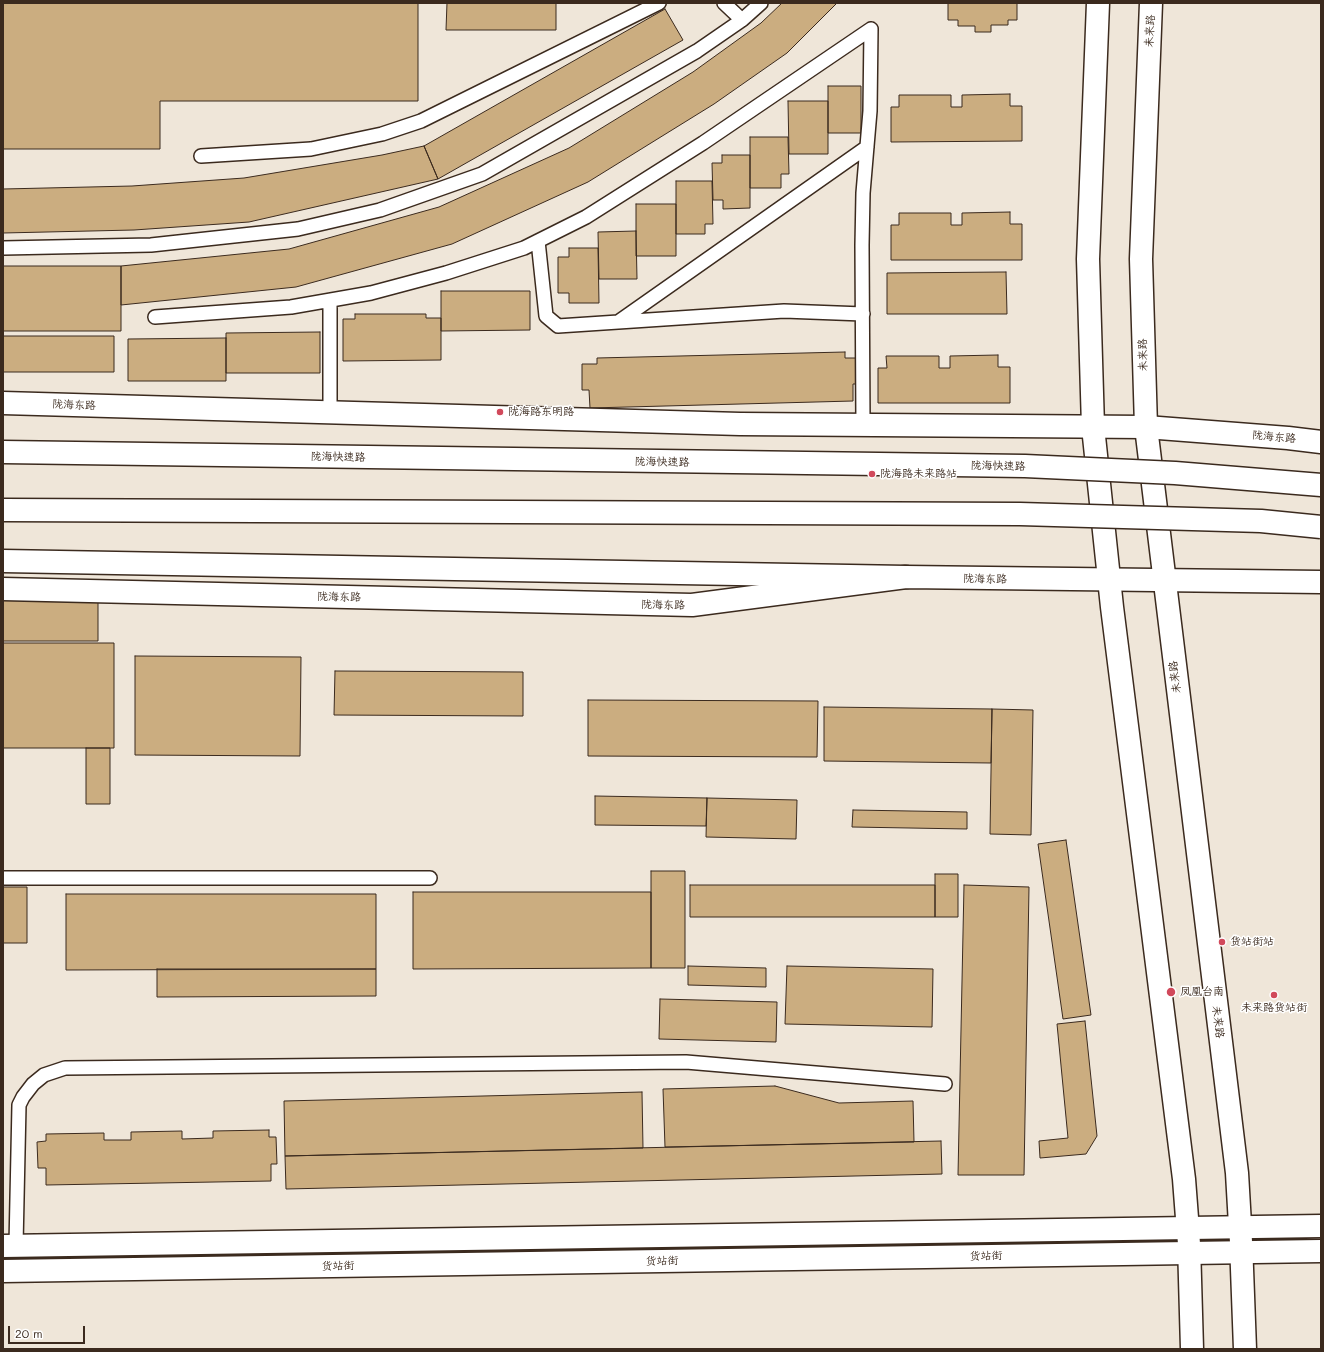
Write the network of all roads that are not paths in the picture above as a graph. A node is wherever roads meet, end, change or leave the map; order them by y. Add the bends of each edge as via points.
1 (659, 3) edge
2 (724, 3) edge
3 (761, 3) edge
4 (1098, 3) edge
5 (1151, 3) edge
6 (742, 20) junction
7 (867, 147) junction
8 (201, 156) dead end
9 (538, 241) junction
10 (3, 248) edge
11 (330, 300) junction
12 (863, 314) junction
13 (155, 317) dead end
14 (618, 322) junction
15 (3, 403) edge
16 (330, 412) junction
17 (863, 425) junction
18 (1093, 427) junction
19 (1146, 428) junction
20 (1321, 442) edge
21 (3, 452) edge
22 (1321, 484) edge
23 (3, 510) edge
24 (1321, 527) edge
25 (3, 561) edge
26 (906, 577) junction
27 (1163, 580) junction
28 (1110, 581) junction
29 (1321, 582) edge
30 (3, 589) edge
31 (3, 878) edge
32 (430, 878) dead end
33 (945, 1084) dead end
34 (1321, 1226) edge
35 (1240, 1227) junction
36 (1188, 1228) junction
37 (9, 1245) edge
38 (1321, 1251) edge
39 (1242, 1253) junction
40 (1189, 1254) junction
41 (3, 1271) edge
42 (1192, 1349) edge
43 (1245, 1349) edge

1 - 8 lane via 420,121 389,132 310,149
2 - 6 lane
3 - 6 lane
4 - 18 main road via 1088,259
5 - 19 main road, 未来路 via 1141,259
6 - 10 lane via 697,51 482,174 380,210 298,229 151,245
7 - 9 lane via 871,29 703,143 586,217
7 - 12 lane via 863,193
7 - 14 lane
9 - 11 lane via 524,248 446,273 371,293
9 - 14 lane via 546,316 558,326
11 - 13 lane via 291,307
11 - 16 lane
12 - 14 lane via 784,311
12 - 17 lane
15 - 16 main road, 陇海东路
16 - 17 main road, 陇海东路
17 - 18 main road, 陇海东路
18 - 19 main road, 陇海东路
18 - 28 main road
19 - 20 main road, 陇海东路
19 - 27 main road, 未来路
21 - 22 main road, 陇海快速路, bridge via 1025,466 1175,473
23 - 24 main road, bridge via 1020,514 1261,521
25 - 26 main road
26 - 28 main road, 陇海东路
26 - 30 main road, 陇海东路 via 692,605
27 - 28 main road, 陇海东路
27 - 29 main road, 陇海东路
27 - 35 main road, 未来路 via 1236,1166
28 - 36 main road via 1184,1178
31 - 32 lane
33 - 37 lane via 686,1062 65,1068 44,1075 32,1084 20,1105
34 - 35 main road
35 - 36 main road
35 - 39 main road, 未来路
36 - 37 main road
36 - 40 main road
38 - 39 main road, 货站街
39 - 40 main road, 货站街
39 - 43 main road, 未来路
40 - 41 main road, 货站街
40 - 42 main road

